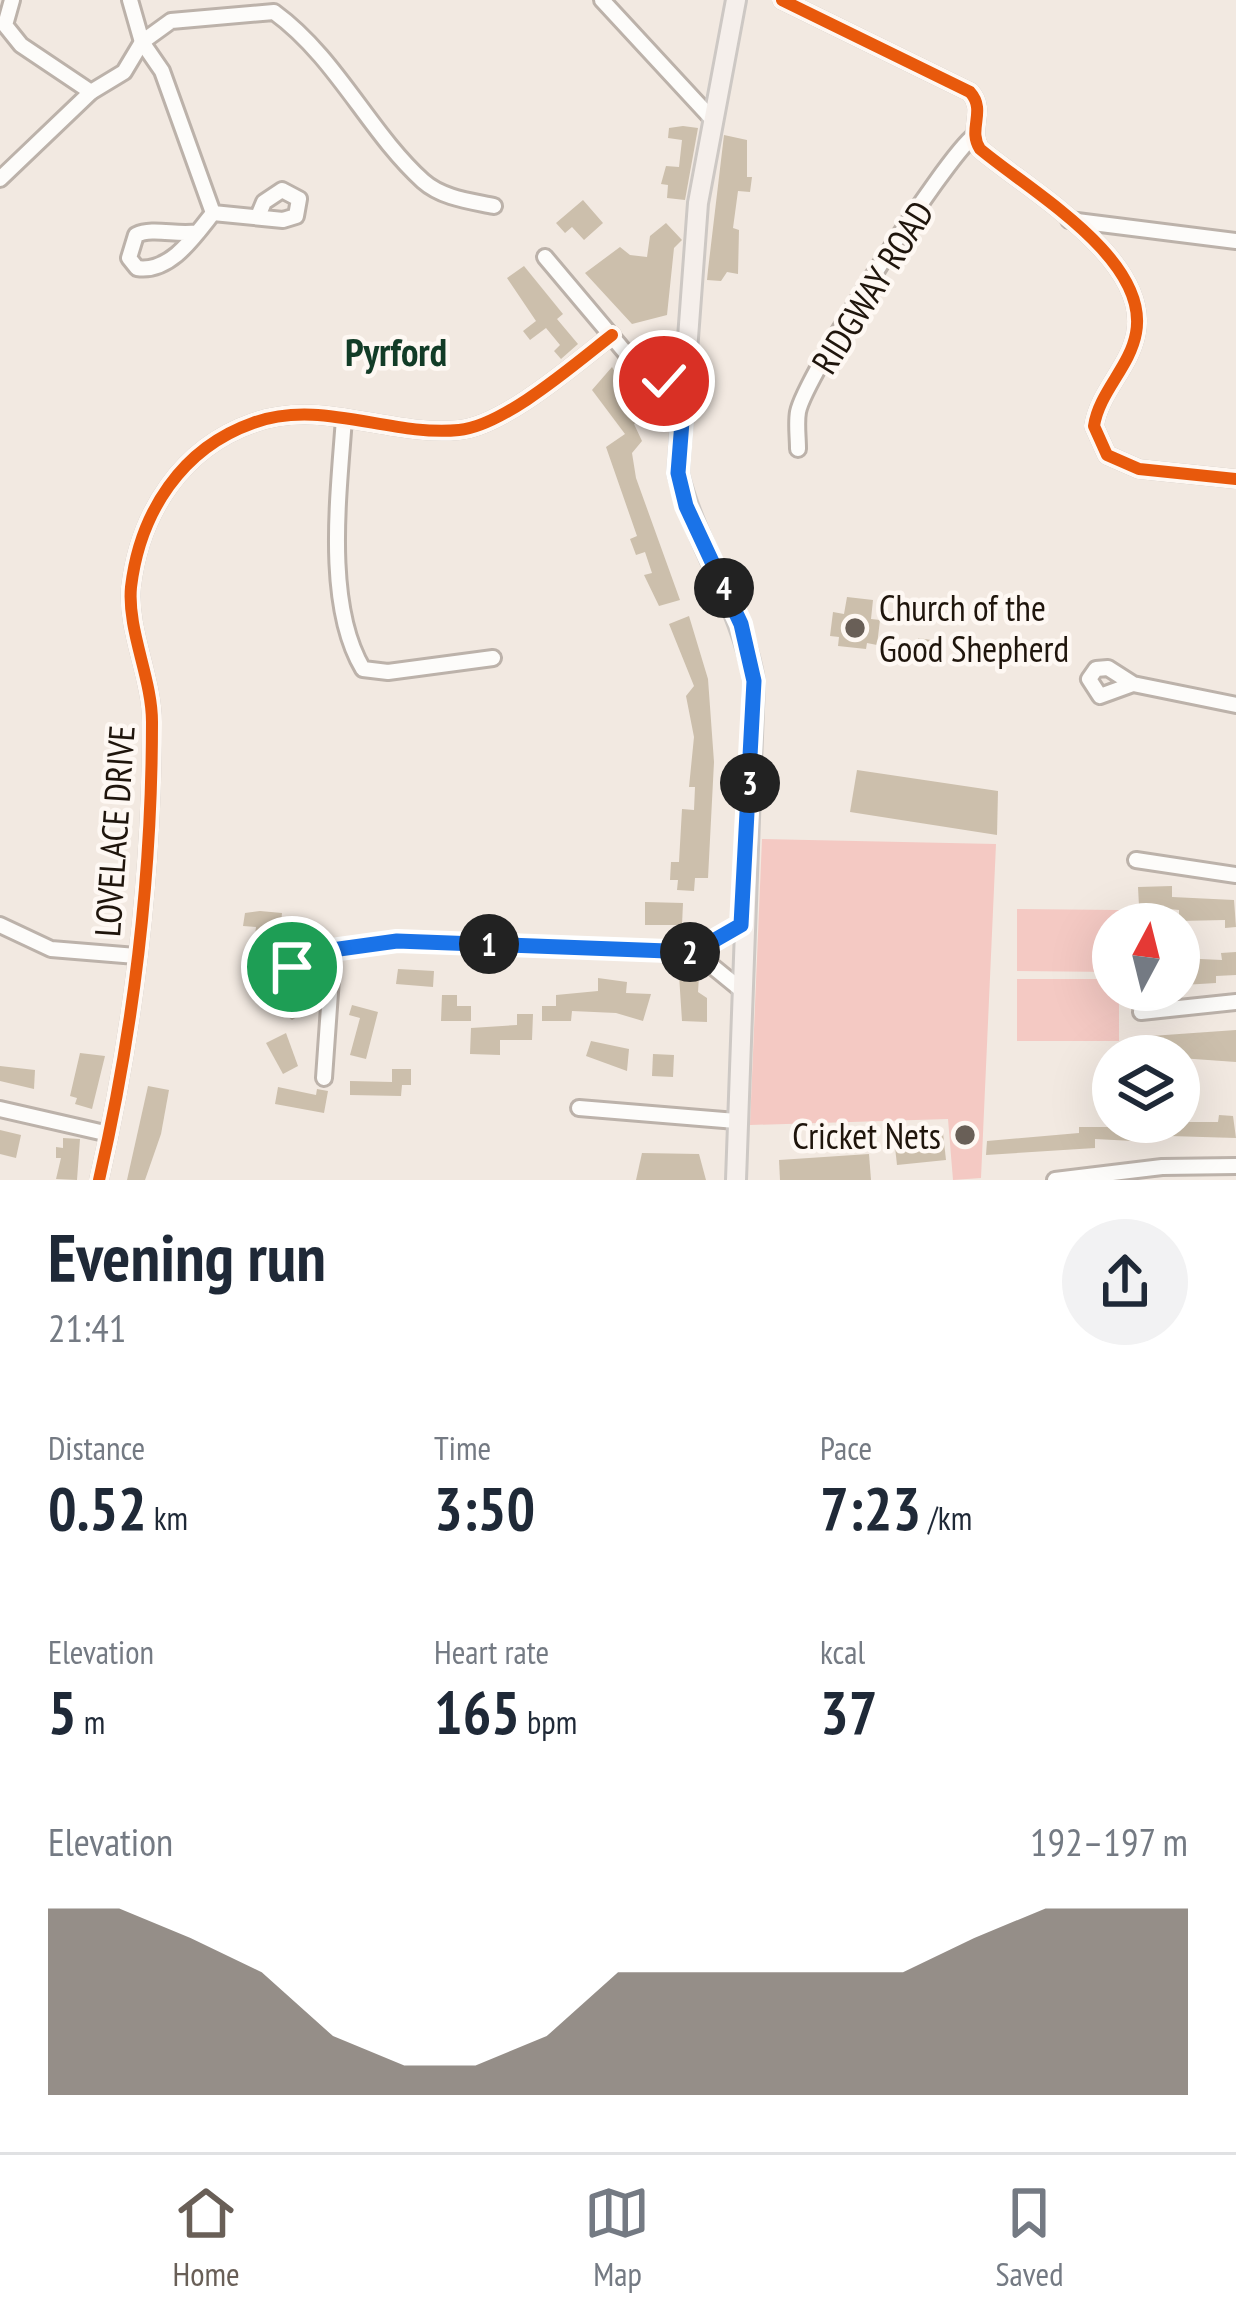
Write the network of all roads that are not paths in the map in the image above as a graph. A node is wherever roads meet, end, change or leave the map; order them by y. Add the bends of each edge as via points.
1 (12, 0) edge
2 (130, 0) edge
3 (602, 0) edge
4 (736, 0) edge
5 (782, 0) edge
6 (142, 42) junction
7 (91, 92) junction
8 (713, 120) junction
9 (974, 136) junction
10 (2, 173) edge
11 (494, 206) dead end
12 (212, 213) junction
13 (259, 214) dead end
14 (1069, 220) junction
15 (198, 232) junction
16 (1236, 241) edge
17 (545, 257) dead end
18 (611, 334) junction
19 (685, 383) junction
20 (344, 418) junction
21 (798, 449) dead end
22 (1236, 478) edge
23 (493, 658) dead end
24 (1133, 684) dead end
25 (1236, 705) edge
26 (1146, 857) dead end
27 (1236, 875) edge
28 (0, 925) edge
29 (741, 925) junction
30 (332, 950) junction
31 (694, 952) junction
32 (136, 956) junction
33 (292, 967) dead end
34 (739, 988) junction
35 (1236, 1003) edge
36 (1141, 1012) dead end
37 (324, 1078) dead end
38 (579, 1108) dead end
39 (0, 1109) edge
40 (736, 1121) junction
41 (110, 1134) junction
42 (1236, 1166) edge
43 (1136, 1175) edge
44 (99, 1180) edge
45 (736, 1180) edge
46 (1055, 1180) edge

1 - 7 street via 5,25 21,45
2 - 6 street
3 - 8 street
4 - 8 main road
5 - 9 street via 964,87 980,109
6 - 7 street via 124,72
6 - 11 street via 171,21 274,12 338,74 424,182
6 - 12 street via 162,71
7 - 10 street
8 - 19 main road via 698,203
9 - 14 street
9 - 21 street, RIDGWAY ROAD via 912,216 798,409
12 - 13 street
12 - 15 street
14 - 16 street
14 - 22 street via 1126,276 1137,298 1132,348 1095,416 1098,446 1139,469
15 - 15 street via 152,270 129,258 136,235 147,230
17 - 18 street
18 - 19 street via 641,371
18 - 20 street, LOVELACE DRIVE via 536,395 463,430
19 - 29 main road via 678,473 741,624 754,681
20 - 23 street via 337,529 347,644 362,669
20 - 32 street, LOVELACE DRIVE via 257,421 199,447 160,495 131,589 152,713
24 - 25 street
26 - 27 street
28 - 32 street via 51,949
29 - 31 street
29 - 34 main road
30 - 31 street via 397,941
30 - 33 street
30 - 37 street
31 - 34 street
32 - 41 street, LOVELACE DRIVE
34 - 40 main road
35 - 36 street via 1157,1004
38 - 40 street
39 - 41 street
40 - 45 main road
41 - 44 street, LOVELACE DRIVE
42 - 43 street
43 - 46 street

